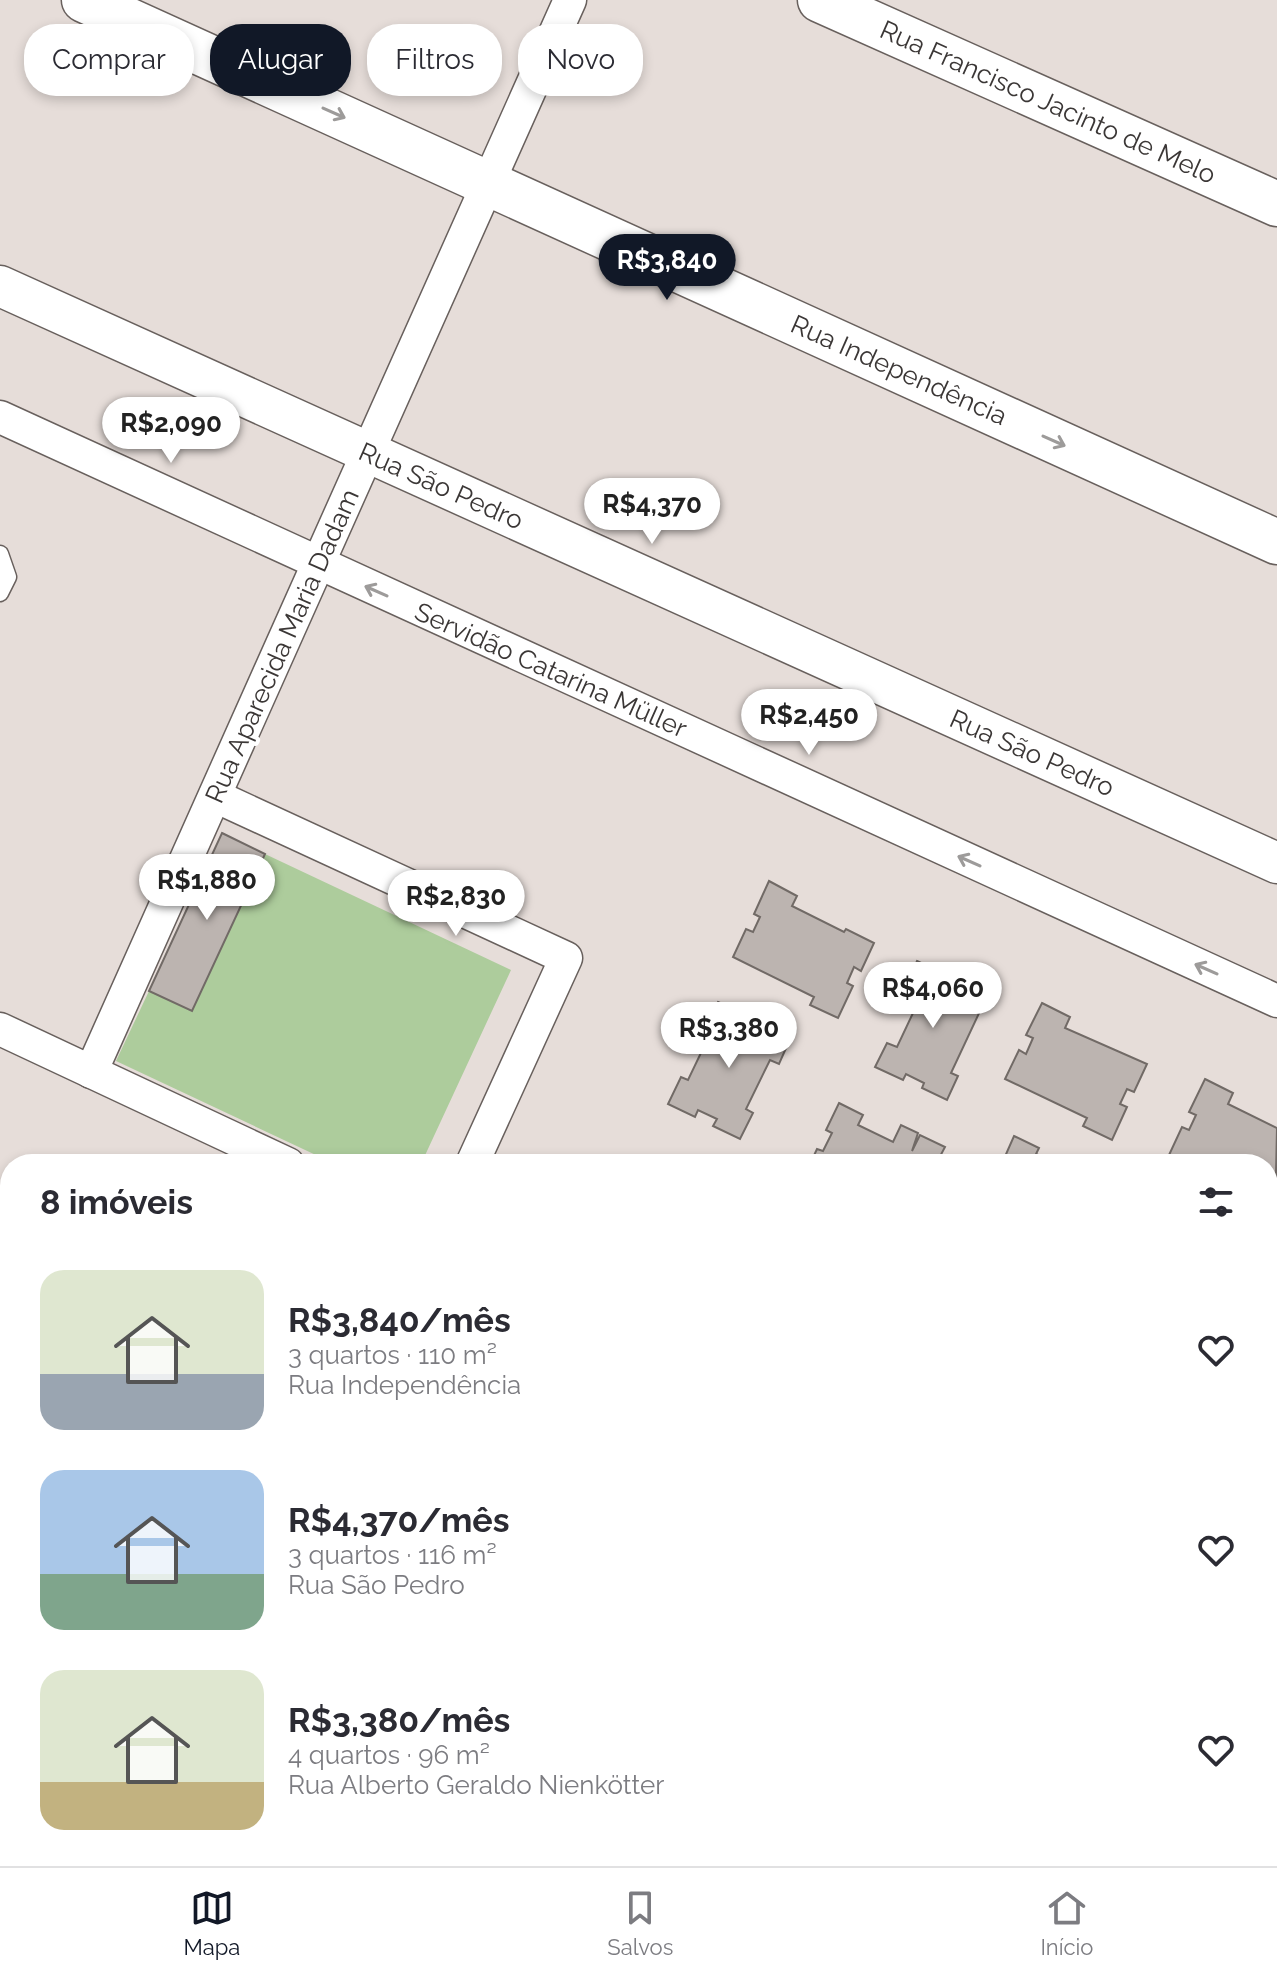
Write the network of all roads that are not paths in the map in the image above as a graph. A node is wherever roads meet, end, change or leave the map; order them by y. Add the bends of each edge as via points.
1 (84, 0) edge
2 (570, 0) edge
3 (820, 0) edge
4 (488, 183) junction
5 (1277, 204) edge
6 (0, 286) edge
7 (0, 417) edge
8 (368, 453) junction
9 (1277, 542) edge
10 (0, 554) edge
11 (318, 565) junction
12 (0, 593) edge
13 (215, 796) junction
14 (1277, 863) edge
15 (1277, 1001) edge
16 (0, 1029) edge
17 (91, 1072) junction
18 (267, 1154) edge
19 (477, 1154) edge

1 -> 4 main road, Rua Independência
2 - 4 street, Rua Aparecida Maria Dadam
3 - 5 main road, Rua Francisco Jacinto de Melo
4 - 8 street, Rua Aparecida Maria Dadam
4 -> 9 main road, Rua Independência
6 - 8 street, Rua São Pedro
7 - 11 street, Servidão Catarina Müller
8 - 11 street, Rua Aparecida Maria Dadam
8 - 14 street, Rua São Pedro
10 - 12 lane via 8,577
11 - 13 street, Rua Aparecida Maria Dadam
15 -> 11 street, Servidão Catarina Müller
13 - 17 street, Rua Aparecida Maria Dadam
13 - 19 street via 566,958
16 - 17 street
17 - 18 street

